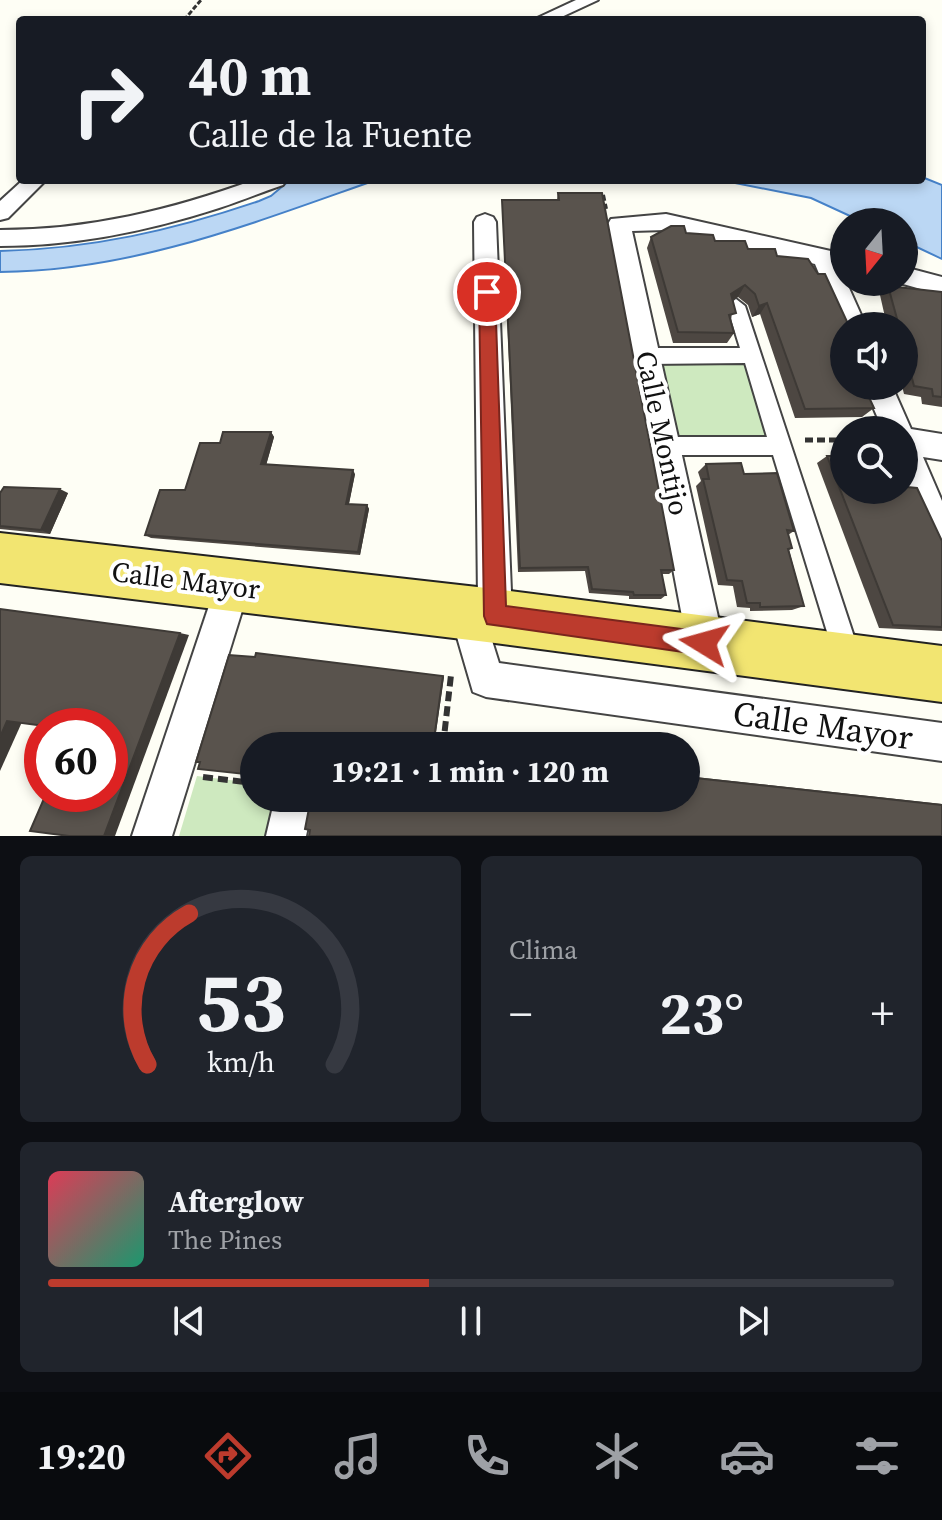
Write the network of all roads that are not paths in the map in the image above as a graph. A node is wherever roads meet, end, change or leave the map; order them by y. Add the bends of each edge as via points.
1 (590, 0) edge
2 (551, 16) edge
3 (32, 184) edge
4 (265, 184) edge
5 (0, 213) edge
6 (485, 222) dead end
7 (0, 238) edge
8 (830, 259) edge
9 (918, 280) edge
10 (942, 286) edge
11 (736, 306) edge
12 (752, 355) junction
13 (647, 356) junction
14 (780, 443) junction
15 (918, 443) edge
16 (666, 446) junction
17 (942, 447) edge
18 (918, 480) edge
19 (942, 537) edge
20 (0, 558) edge
21 (233, 585) junction
22 (481, 614) junction
23 (704, 643) junction
24 (849, 662) junction
25 (942, 674) edge
26 (942, 742) edge
27 (152, 836) edge

1 - 2 street
3 - 5 street
4 - 7 street via 127,226
6 - 22 street
8 - 13 street, Calle Montijo via 666,222 619,224
9 - 10 street
11 - 12 street
12 - 13 street
12 - 14 street
13 - 16 street, Calle Montijo
14 - 16 street
14 - 24 street
15 - 17 street
16 - 23 street, Calle Montijo
18 - 19 street
20 - 21 main road, Calle Mayor
21 - 22 main road, Calle Mayor
21 - 27 street via 184,777
22 - 23 main road, Calle Mayor
22 - 26 street, Calle Mayor via 486,679
23 - 24 main road, Calle Mayor
24 - 25 main road, Calle Mayor

